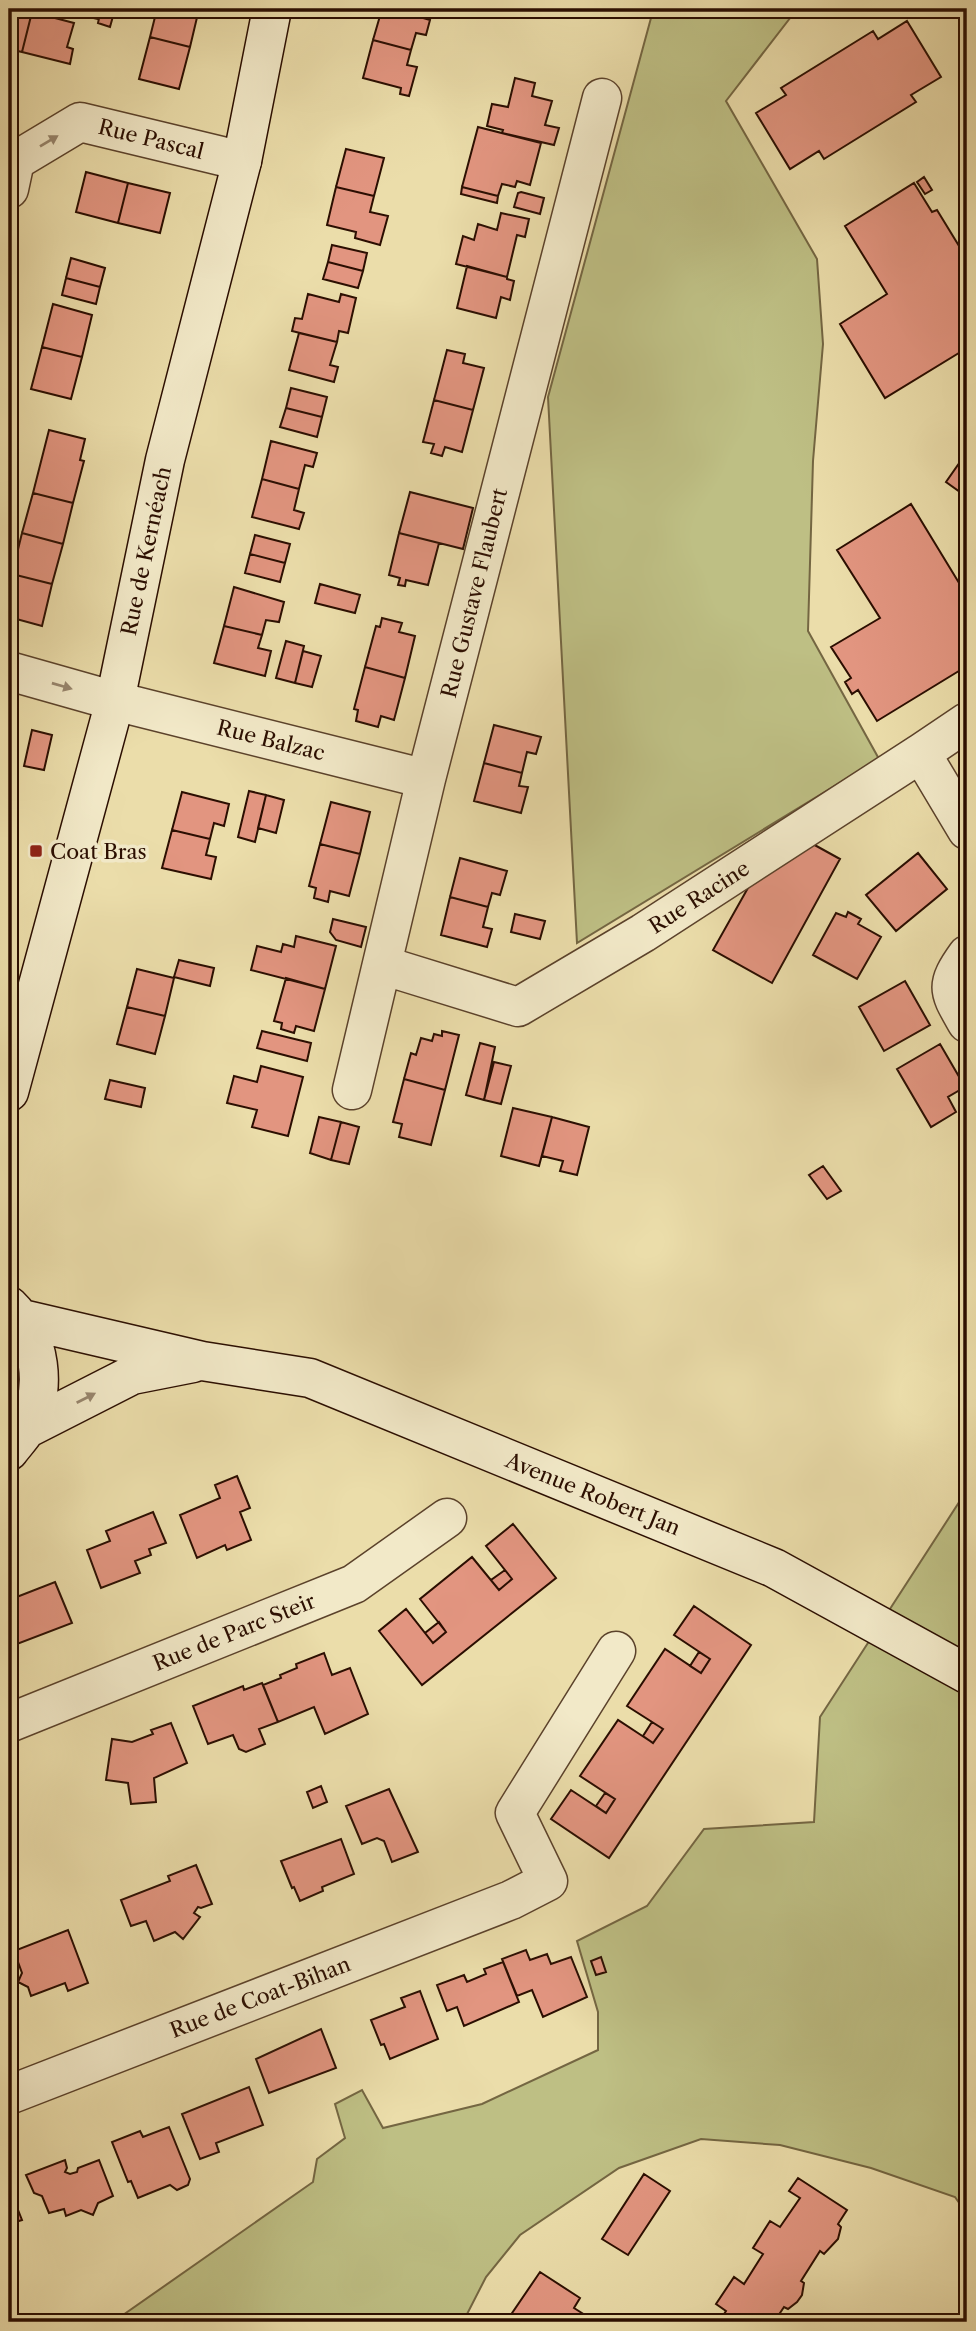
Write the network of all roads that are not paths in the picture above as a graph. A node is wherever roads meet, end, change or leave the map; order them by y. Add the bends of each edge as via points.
1 (272, 9) edge
2 (602, 98) dead end
3 (242, 161) junction
4 (9, 189) edge
5 (9, 671) edge
6 (115, 701) junction
7 (967, 722) edge
8 (920, 752) junction
9 (426, 779) junction
10 (967, 830) edge
11 (967, 955) edge
12 (382, 965) junction
13 (967, 1023) edge
14 (9, 1090) edge
15 (352, 1090) dead end
16 (16, 1313) edge
17 (202, 1361) junction
18 (17, 1440) edge
19 (447, 1518) dead end
20 (616, 1651) dead end
21 (967, 1674) edge
22 (9, 1723) edge
23 (9, 2095) edge

1 - 3 street, Rue de Kernéach
2 - 9 street, Rue Gustave Flaubert
4 -> 3 street, Rue Pascal via 15,161 80,122
3 - 6 street, Rue de Kernéach via 165,460
5 -> 6 street, Rue Balzac
6 - 9 street, Rue Balzac
6 - 14 street, Rue de Kernéach
7 - 8 street, Rue Racine
8 - 10 street
8 - 12 street, Rue Racine via 643,933 518,1007
9 - 12 street, Rue Gustave Flaubert
11 - 13 street via 952,976 953,998
12 - 15 street, Rue Gustave Flaubert
16 - 17 street, Avenue Robert Jan
16 - 18 street via 34,1345 39,1373 36,1402
18 -> 17 street, Avenue Robert Jan via 132,1375
17 - 21 street, Avenue Robert Jan via 310,1378 761,1562
19 - 22 street, Rue de Parc Steir via 354,1584
20 - 23 street, Rue de Coat-Bihan via 515,1813 548,1881 511,1900

